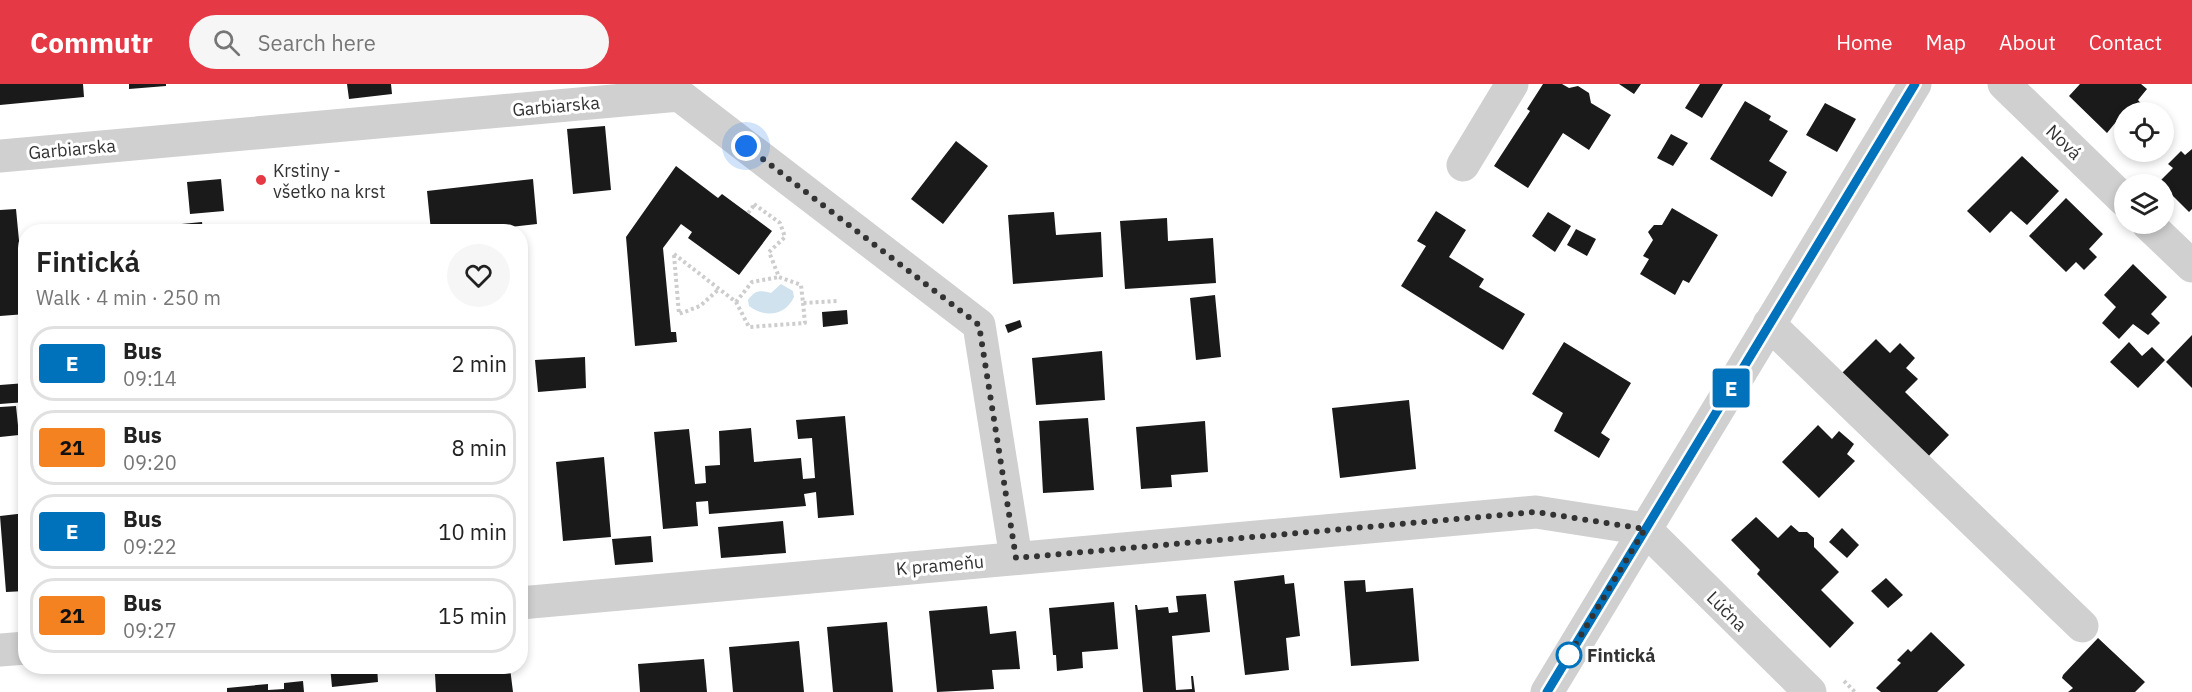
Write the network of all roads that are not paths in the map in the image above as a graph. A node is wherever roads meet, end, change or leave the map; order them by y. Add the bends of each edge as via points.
1 (1512, 84) edge
2 (1915, 84) edge
3 (2004, 84) edge
4 (672, 89) edge
5 (0, 156) edge
6 (1463, 165) dead end
7 (2114, 190) edge
8 (2158, 234) edge
9 (2192, 266) edge
10 (1769, 324) junction
11 (1645, 529) junction
12 (1016, 558) junction
13 (528, 602) edge
14 (2082, 626) dead end
15 (18, 649) edge
16 (0, 650) edge
17 (1547, 692) edge
18 (1810, 692) edge

1 - 6 street
2 - 10 street
3 - 7 street, Nová
4 - 5 street, Garbiarska
4 - 12 street, Garbiarska via 979,325
8 - 9 street
10 - 11 street
10 - 14 street
11 - 12 street, K prameňu via 1536,512
11 - 17 street
11 - 18 street, Lúčna
12 - 13 street, K prameňu
15 - 16 street

